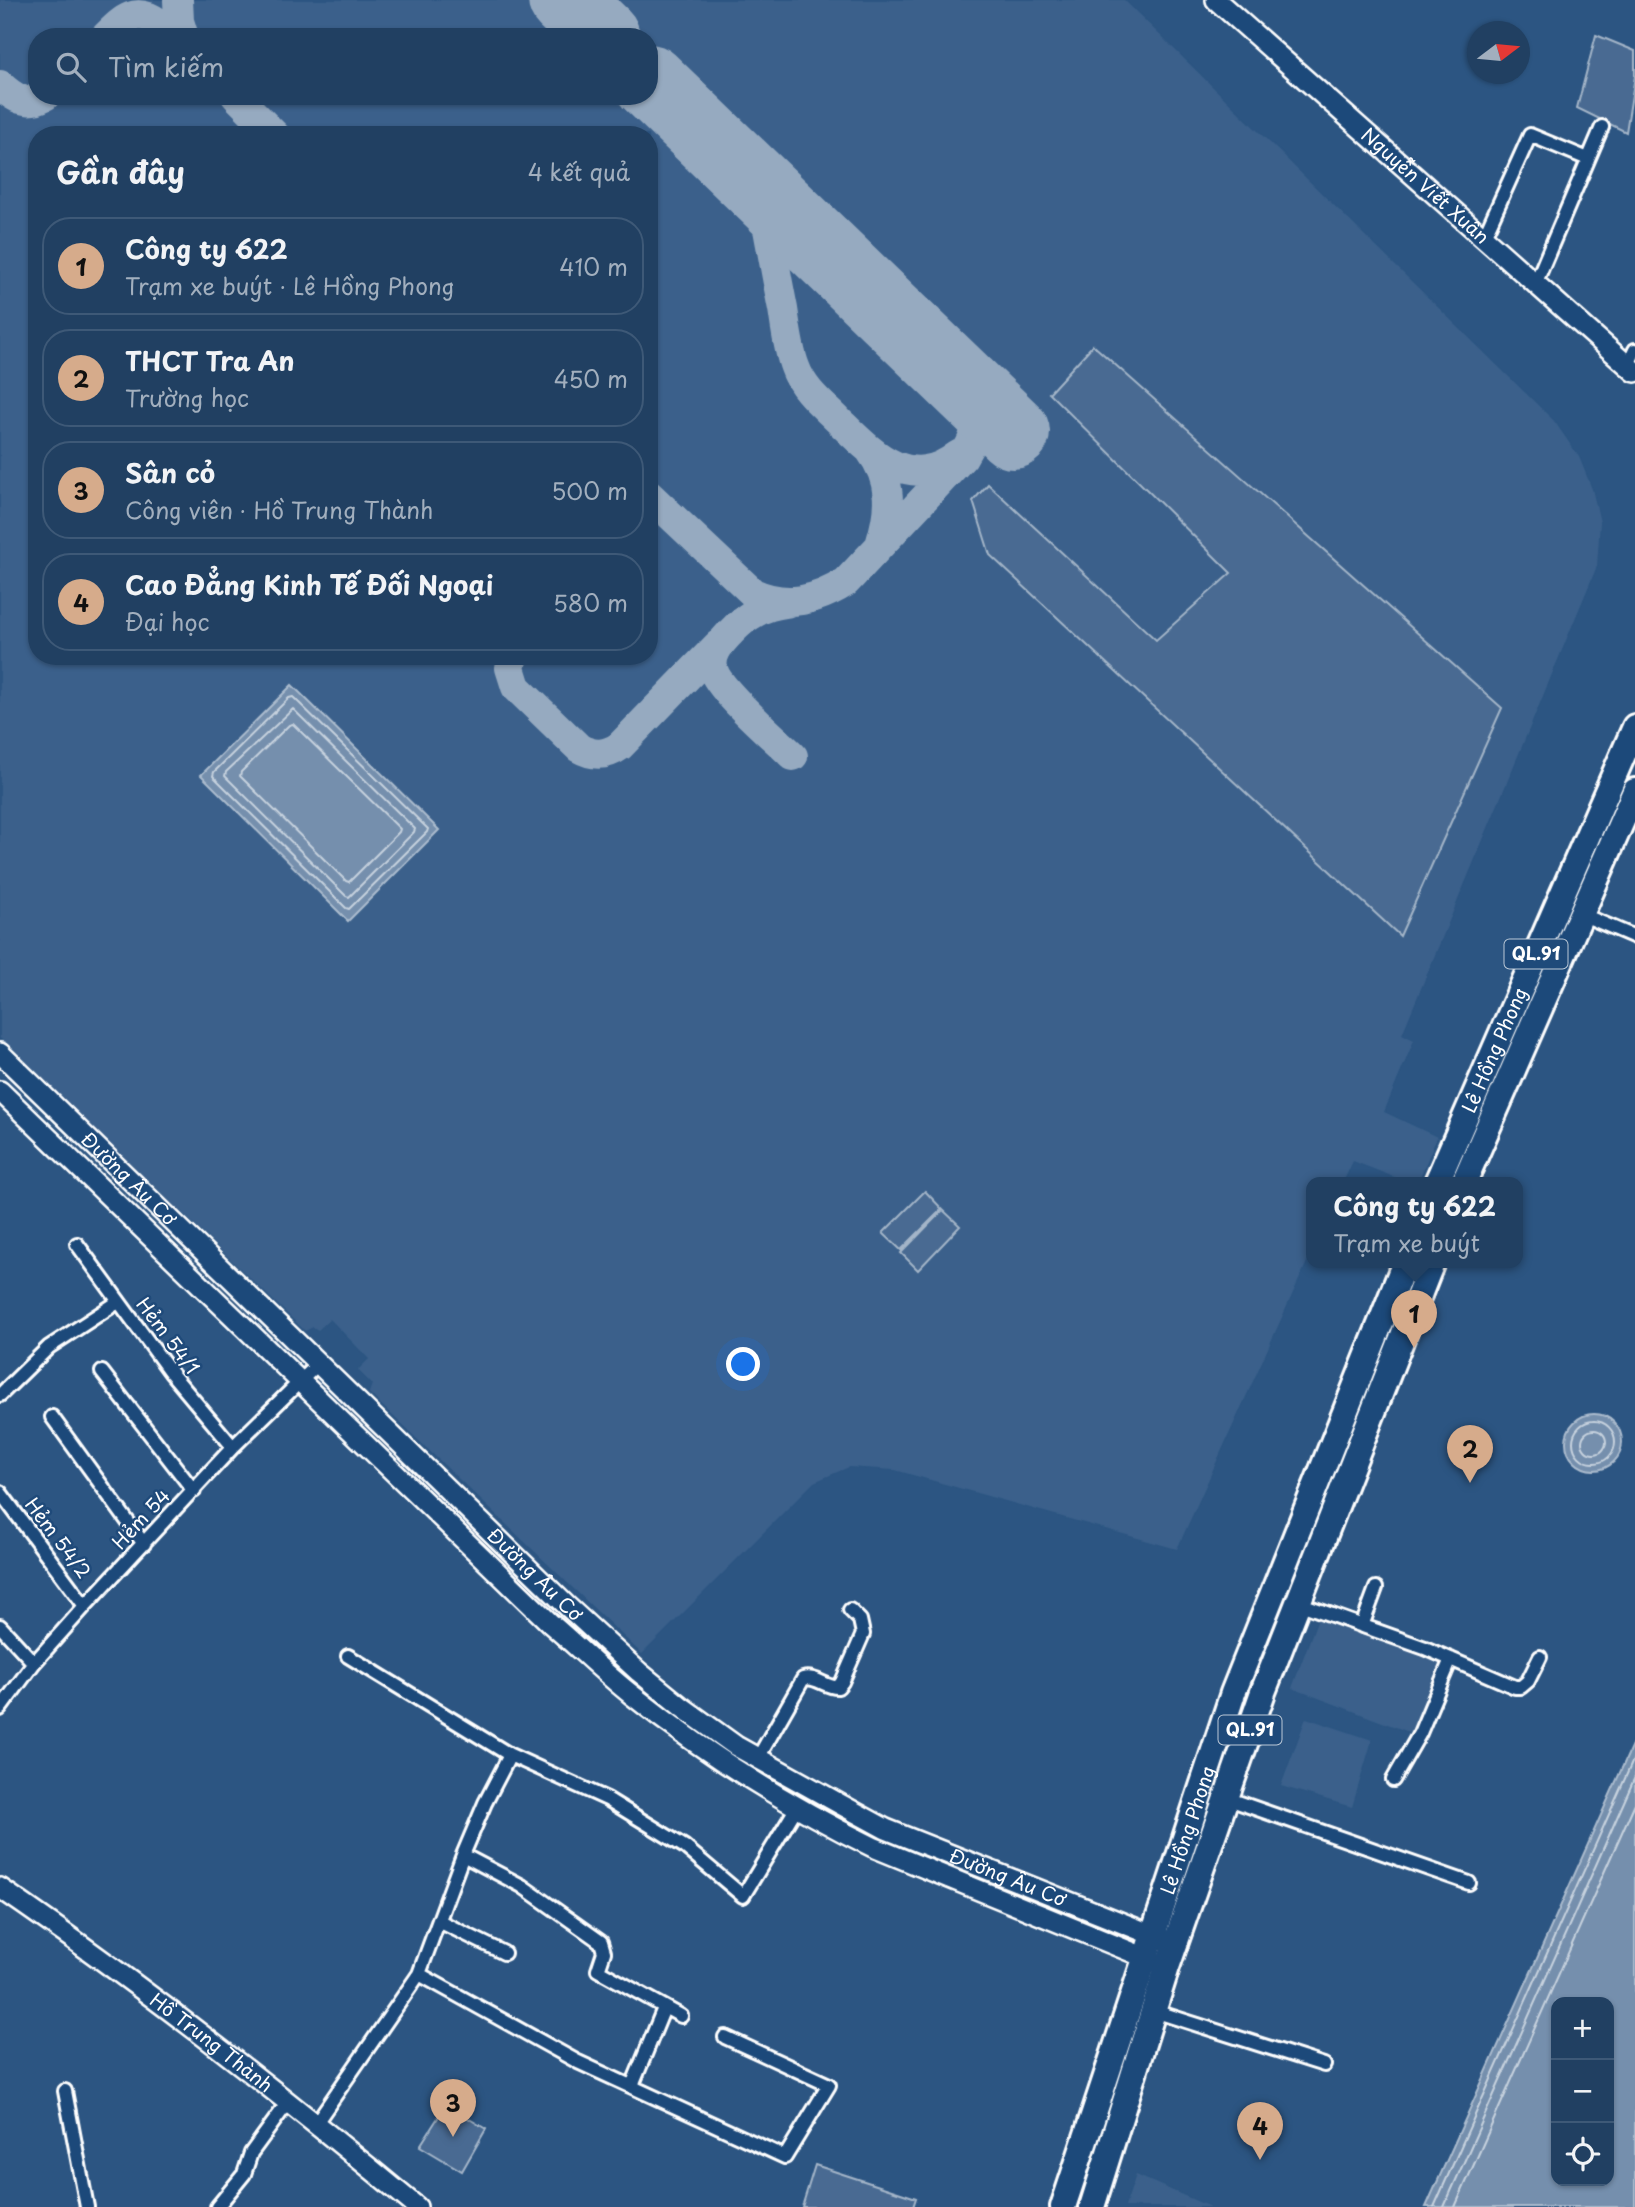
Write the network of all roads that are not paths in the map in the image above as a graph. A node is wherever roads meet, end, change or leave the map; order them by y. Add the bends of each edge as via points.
1 (1216, 0) edge
2 (1602, 127) dead end
3 (1588, 159) junction
4 (1485, 237) junction
5 (1536, 282) junction
6 (1633, 362) edge
7 (1635, 727) edge
8 (1635, 791) edge
9 (1581, 914) junction
10 (1635, 937) edge
11 (0, 1053) edge
12 (0, 1091) edge
13 (1439, 1177) edge
14 (1466, 1177) edge
15 (77, 1244) dead end
16 (1403, 1268) edge
17 (1430, 1268) edge
18 (118, 1302) junction
19 (319, 1363) junction
20 (102, 1372) dead end
21 (301, 1381) junction
22 (0, 1395) edge
23 (52, 1417) dead end
24 (233, 1447) junction
25 (194, 1491) junction
26 (0, 1493) edge
27 (144, 1544) junction
28 (537, 1577) junction
29 (1376, 1588) dead end
30 (521, 1595) junction
31 (1298, 1603) junction
32 (85, 1606) junction
33 (850, 1610) dead end
34 (0, 1626) edge
35 (1362, 1626) junction
36 (348, 1656) dead end
37 (1540, 1657) dead end
38 (1451, 1659) junction
39 (34, 1663) junction
40 (0, 1709) edge
41 (510, 1755) junction
42 (758, 1758) junction
43 (1393, 1780) dead end
44 (1226, 1798) junction
45 (797, 1807) junction
46 (463, 1855) junction
47 (1469, 1883) dead end
48 (0, 1888) edge
49 (439, 1921) junction
50 (1176, 1944) junction
51 (1148, 1946) junction
52 (504, 1953) dead end
53 (1167, 1967) junction
54 (419, 1975) junction
55 (664, 2008) junction
56 (1154, 2011) junction
57 (681, 2017) dead end
58 (725, 2037) dead end
59 (1324, 2065) dead end
60 (632, 2086) junction
61 (65, 2091) dead end
62 (289, 2101) junction
63 (316, 2123) junction
64 (1070, 2205) edge
65 (87, 2207) edge
66 (217, 2207) edge
67 (417, 2207) edge
68 (1092, 2207) edge

1 - 4 street, Nguyễn Viết Xuân
2 - 3 street
3 - 4 street via 1530,135
3 - 5 street
4 - 5 street, Nguyễn Viết Xuân
5 - 6 street, Nguyễn Viết Xuân
7 - 13 highway, Lê Hồng Phong / QL.91
8 - 9 highway, Lê Hồng Phong / QL.91
9 - 10 street
9 - 14 highway, Lê Hồng Phong / QL.91
11 - 19 street, Đường Âu Cơ
12 - 21 street, Đường Âu Cơ
15 - 18 street, Hẻm 54/1
16 - 51 highway, Lê Hồng Phong / QL.91 via 1233,1693
17 - 31 highway, Lê Hồng Phong / QL.91
18 - 22 street via 49,1347
18 - 24 street, Hẻm 54/1
19 - 21 street, Hẻm 54
19 - 28 street, Đường Âu Cơ
20 - 25 street
21 - 24 street, Hẻm 54
21 - 30 street, Đường Âu Cơ
23 - 27 street
24 - 25 street, Hẻm 54
25 - 27 street, Hẻm 54
26 - 32 street, Hẻm 54/2
27 - 32 street, Hẻm 54
28 - 30 street
28 - 42 street, Đường Âu Cơ via 639,1672
29 - 35 street
30 - 45 street, Đường Âu Cơ via 663,1720
31 - 35 street
31 - 44 highway, Lê Hồng Phong / QL.91
32 - 39 street, Hẻm 54
33 - 42 street via 860,1620 863,1634 842,1682 833,1688 803,1679
34 - 39 street
35 - 38 street
36 - 41 street
37 - 38 street via 1521,1688
38 - 43 street via 1420,1733
39 - 40 street, Hẻm 54
41 - 45 street via 607,1799 685,1847 743,1896
41 - 46 street
42 - 51 street, Đường Âu Cơ via 886,1829
44 - 47 street
44 - 50 highway, Lê Hồng Phong / QL.91
45 - 51 street, Đường Âu Cơ via 873,1847
46 - 49 street
46 - 55 street via 522,1886 601,1942 604,1952 598,1970
48 - 62 street, Hồ Trung Thành
49 - 52 street
49 - 54 street
50 - 51 street, Đường Âu Cơ
50 - 53 highway, Lê Hồng Phong / QL.91
51 - 53 street, Đường Âu Cơ
51 - 64 highway, Lê Hồng Phong / QL.91
53 - 56 highway, Lê Hồng Phong / QL.91
54 - 60 street via 578,2062
54 - 63 street
55 - 57 street
55 - 60 street
56 - 59 street
56 - 68 highway, Lê Hồng Phong / QL.91
58 - 60 street via 829,2085 785,2157
61 - 65 street
62 - 63 street, Hồ Trung Thành
62 - 66 street via 251,2153 244,2174
63 - 67 street, Hồ Trung Thành

